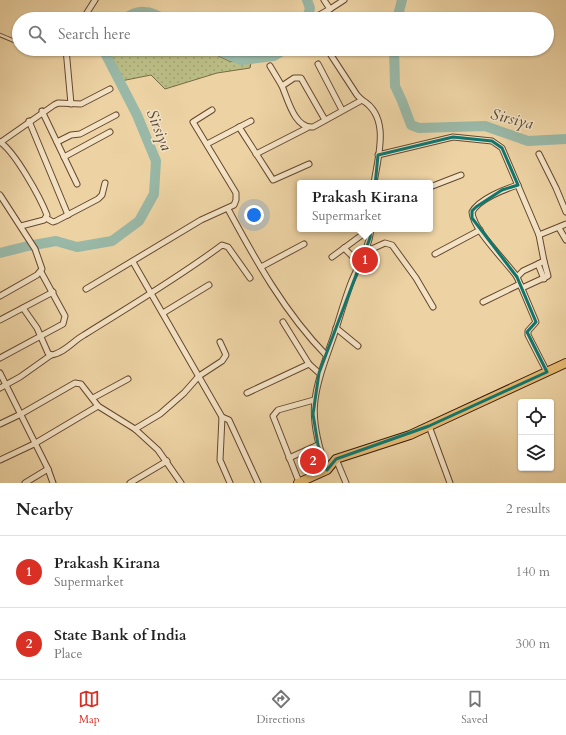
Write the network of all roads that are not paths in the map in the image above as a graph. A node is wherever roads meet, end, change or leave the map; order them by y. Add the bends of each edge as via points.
1 (95, 0) edge
2 (324, 0) edge
3 (344, 0) edge
4 (330, 8) junction
5 (88, 12) edge
6 (323, 12) edge
7 (0, 35) edge
8 (12, 39) edge
9 (67, 56) edge
10 (332, 56) edge
11 (318, 64) dead end
12 (270, 66) dead end
13 (282, 86) junction
14 (110, 89) dead end
15 (362, 100) junction
16 (71, 104) junction
17 (212, 110) dead end
18 (342, 110) junction
19 (42, 111) junction
20 (116, 115) dead end
21 (325, 120) junction
22 (29, 121) junction
23 (251, 121) dead end
24 (238, 127) junction
25 (307, 128) junction
26 (110, 132) dead end
27 (0, 142) edge
28 (57, 142) junction
29 (207, 144) junction
30 (256, 154) junction
31 (539, 154) dead end
32 (378, 155) junction
33 (64, 157) junction
34 (309, 164) dead end
35 (461, 174) dead end
36 (374, 180) edge
37 (105, 182) dead end
38 (77, 184) dead end
39 (518, 185) junction
40 (433, 186) edge
41 (0, 195) edge
42 (228, 208) junction
43 (566, 212) edge
44 (68, 215) junction
45 (46, 218) junction
46 (566, 224) edge
47 (559, 228) junction
48 (22, 229) junction
49 (480, 230) junction
50 (366, 232) edge
51 (370, 232) edge
52 (539, 234) junction
53 (566, 240) edge
54 (304, 244) dead end
55 (344, 248) junction
56 (365, 252) junction
57 (435, 254) dead end
58 (332, 257) dead end
59 (544, 261) junction
60 (133, 262) junction
61 (360, 264) junction
62 (538, 264) junction
63 (261, 268) junction
64 (41, 272) junction
65 (517, 277) junction
66 (250, 278) dead end
67 (544, 279) junction
68 (209, 285) dead end
69 (521, 286) junction
70 (86, 289) dead end
71 (53, 292) junction
72 (151, 292) junction
73 (0, 296) edge
74 (483, 302) dead end
75 (433, 307) dead end
76 (23, 308) junction
77 (163, 313) junction
78 (0, 320) edge
79 (283, 322) dead end
80 (336, 328) junction
81 (41, 336) junction
82 (220, 342) dead end
83 (358, 346) dead end
84 (51, 355) junction
85 (326, 355) junction
86 (0, 358) edge
87 (566, 363) edge
88 (309, 364) junction
89 (547, 372) junction
90 (0, 373) edge
91 (319, 373) junction
92 (199, 376) junction
93 (128, 379) dead end
94 (3, 387) edge
95 (247, 393) dead end
96 (93, 398) junction
97 (314, 400) junction
98 (98, 406) junction
99 (21, 414) junction
100 (222, 417) junction
101 (0, 424) edge
102 (429, 426) junction
103 (135, 429) junction
104 (34, 444) junction
105 (318, 445) junction
106 (288, 458) junction
107 (336, 459) junction
108 (0, 460) edge
109 (167, 461) junction
110 (48, 469) junction
111 (327, 470) junction
112 (25, 483) edge
113 (53, 483) edge
114 (130, 483) edge
115 (181, 483) edge
116 (230, 483) edge
117 (258, 483) edge
118 (299, 483) edge
119 (346, 483) edge
120 (450, 483) edge

1 - 5 street
2 - 4 street
3 - 4 street
4 - 6 street
7 - 8 lane
9 - 16 street
10 - 15 street
11 - 18 street
12 - 13 street
13 - 21 street via 294,78 301,78
13 - 25 street via 294,114
14 - 16 street via 89,101
15 - 18 street
15 - 32 street via 374,109 380,122
16 - 19 street via 58,103
17 - 29 street via 193,122
18 - 21 street
19 - 22 street
19 - 28 street
20 - 28 street via 80,134 71,135
21 - 25 street
22 - 27 street
22 - 44 street
23 - 24 street
24 - 29 street
24 - 30 street
25 - 30 street
26 - 33 street
27 - 45 street via 18,163 33,187 45,210
28 - 33 street
29 - 42 street via 236,193 234,205
30 - 34 street via 273,180
31 - 43 street
32 - 36 street
32 - 39 street via 453,137 492,141 502,148
33 - 38 street
35 - 40 street
37 - 44 street via 101,197
39 - 49 street via 499,192 473,209 472,218
39 - 52 street
41 - 48 street
42 - 60 street via 201,220
42 - 63 street
44 - 45 street via 53,222
45 - 48 street
46 - 47 street
47 - 52 street
47 - 53 street
48 - 64 street via 34,249 42,268
49 - 57 street
49 - 65 street
50 - 55 street
51 - 56 street
52 - 59 street
54 - 63 street
55 - 58 street
55 - 61 street
56 - 61 street
56 - 75 street via 385,243 392,245
59 - 62 street
59 - 67 street via 549,273
60 - 70 street
60 - 72 street
61 - 80 street
62 - 65 street
62 - 67 street
63 - 85 street via 300,328
64 - 71 street
64 - 73 street
65 - 69 street
66 - 72 street via 228,247 222,246
67 - 69 street
68 - 77 street
69 - 74 street
69 - 89 street via 536,322 528,331 528,335
71 - 76 street
71 - 81 street via 65,320 63,324
72 - 77 street
72 - 84 street via 57,354
76 - 78 street
76 - 81 street
77 - 92 street
79 - 88 street
80 - 83 street
80 - 85 street
81 - 84 street via 46,350
81 - 86 street
82 - 92 street via 225,358
84 - 94 street
85 - 91 street
87 - 89 main road
88 - 91 street
88 - 95 street
89 - 102 main road
90 - 94 street
91 - 97 street
92 - 100 street
92 - 103 street via 160,414
93 - 96 street
94 - 99 street
96 - 98 street
96 - 99 street via 86,388 75,383
97 - 105 street
97 - 106 street via 278,410 274,414
98 - 103 street
98 - 104 street
99 - 101 street
99 - 104 street
100 - 116 street via 220,460
100 - 117 street via 230,420
102 - 107 main road via 410,435
102 - 120 street
103 - 109 street
104 - 108 street
104 - 110 street
105 - 106 street
105 - 111 street
106 - 118 street
107 - 111 main road
107 - 119 street
109 - 114 street
109 - 115 street
110 - 112 street
110 - 113 street
111 - 118 main road

